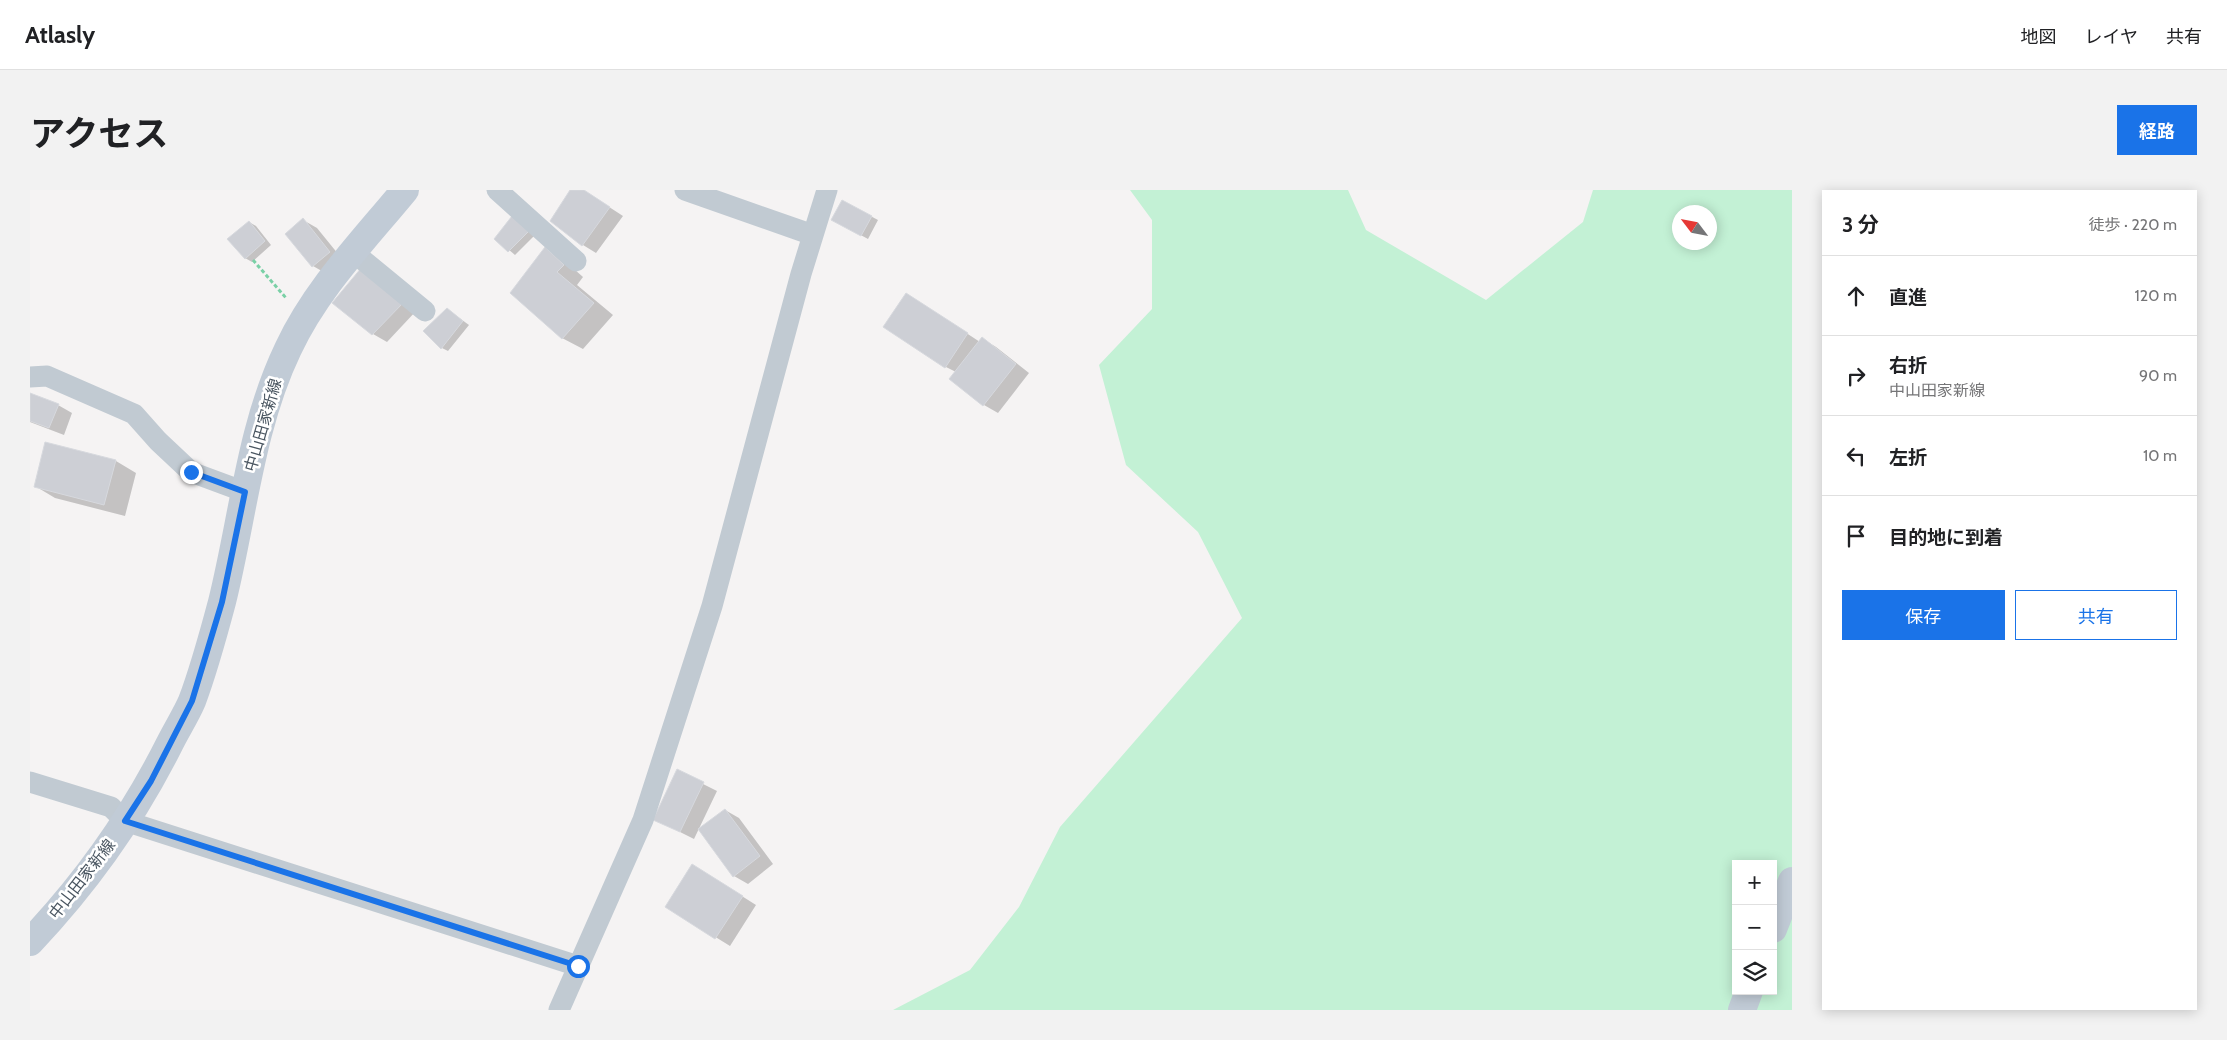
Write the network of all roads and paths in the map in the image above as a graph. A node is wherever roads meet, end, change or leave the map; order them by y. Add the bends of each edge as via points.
1 (405, 190) edge
2 (498, 190) edge
3 (685, 190) edge
4 (827, 190) edge
5 (813, 234) junction
6 (353, 252) junction
7 (254, 260) dead end
8 (576, 261) dead end
9 (425, 311) dead end
10 (304, 319) junction
11 (30, 377) edge
12 (245, 492) junction
13 (30, 782) edge
14 (125, 821) junction
15 (1792, 881) edge
16 (1777, 919) edge
17 (30, 942) edge
18 (578, 966) junction
19 (1748, 995) edge
20 (559, 1010) edge
21 (1742, 1010) edge

1 - 6 main road, 中山田家新線
2 - 8 street
3 - 5 street
4 - 5 street
5 - 18 street via 712,606 643,820
6 - 9 street
6 - 10 main road, 中山田家新線
7 - 10 path
10 - 12 main road, 中山田家新線 via 270,392
11 - 12 street via 47,376 134,414 191,472
12 - 14 main road, 中山田家新線 via 222,602 192,701 151,781
13 - 14 street via 111,807
14 - 17 main road, 中山田家新線 via 57,914
14 - 18 street
15 - 16 main road
18 - 20 street
19 - 21 main road

